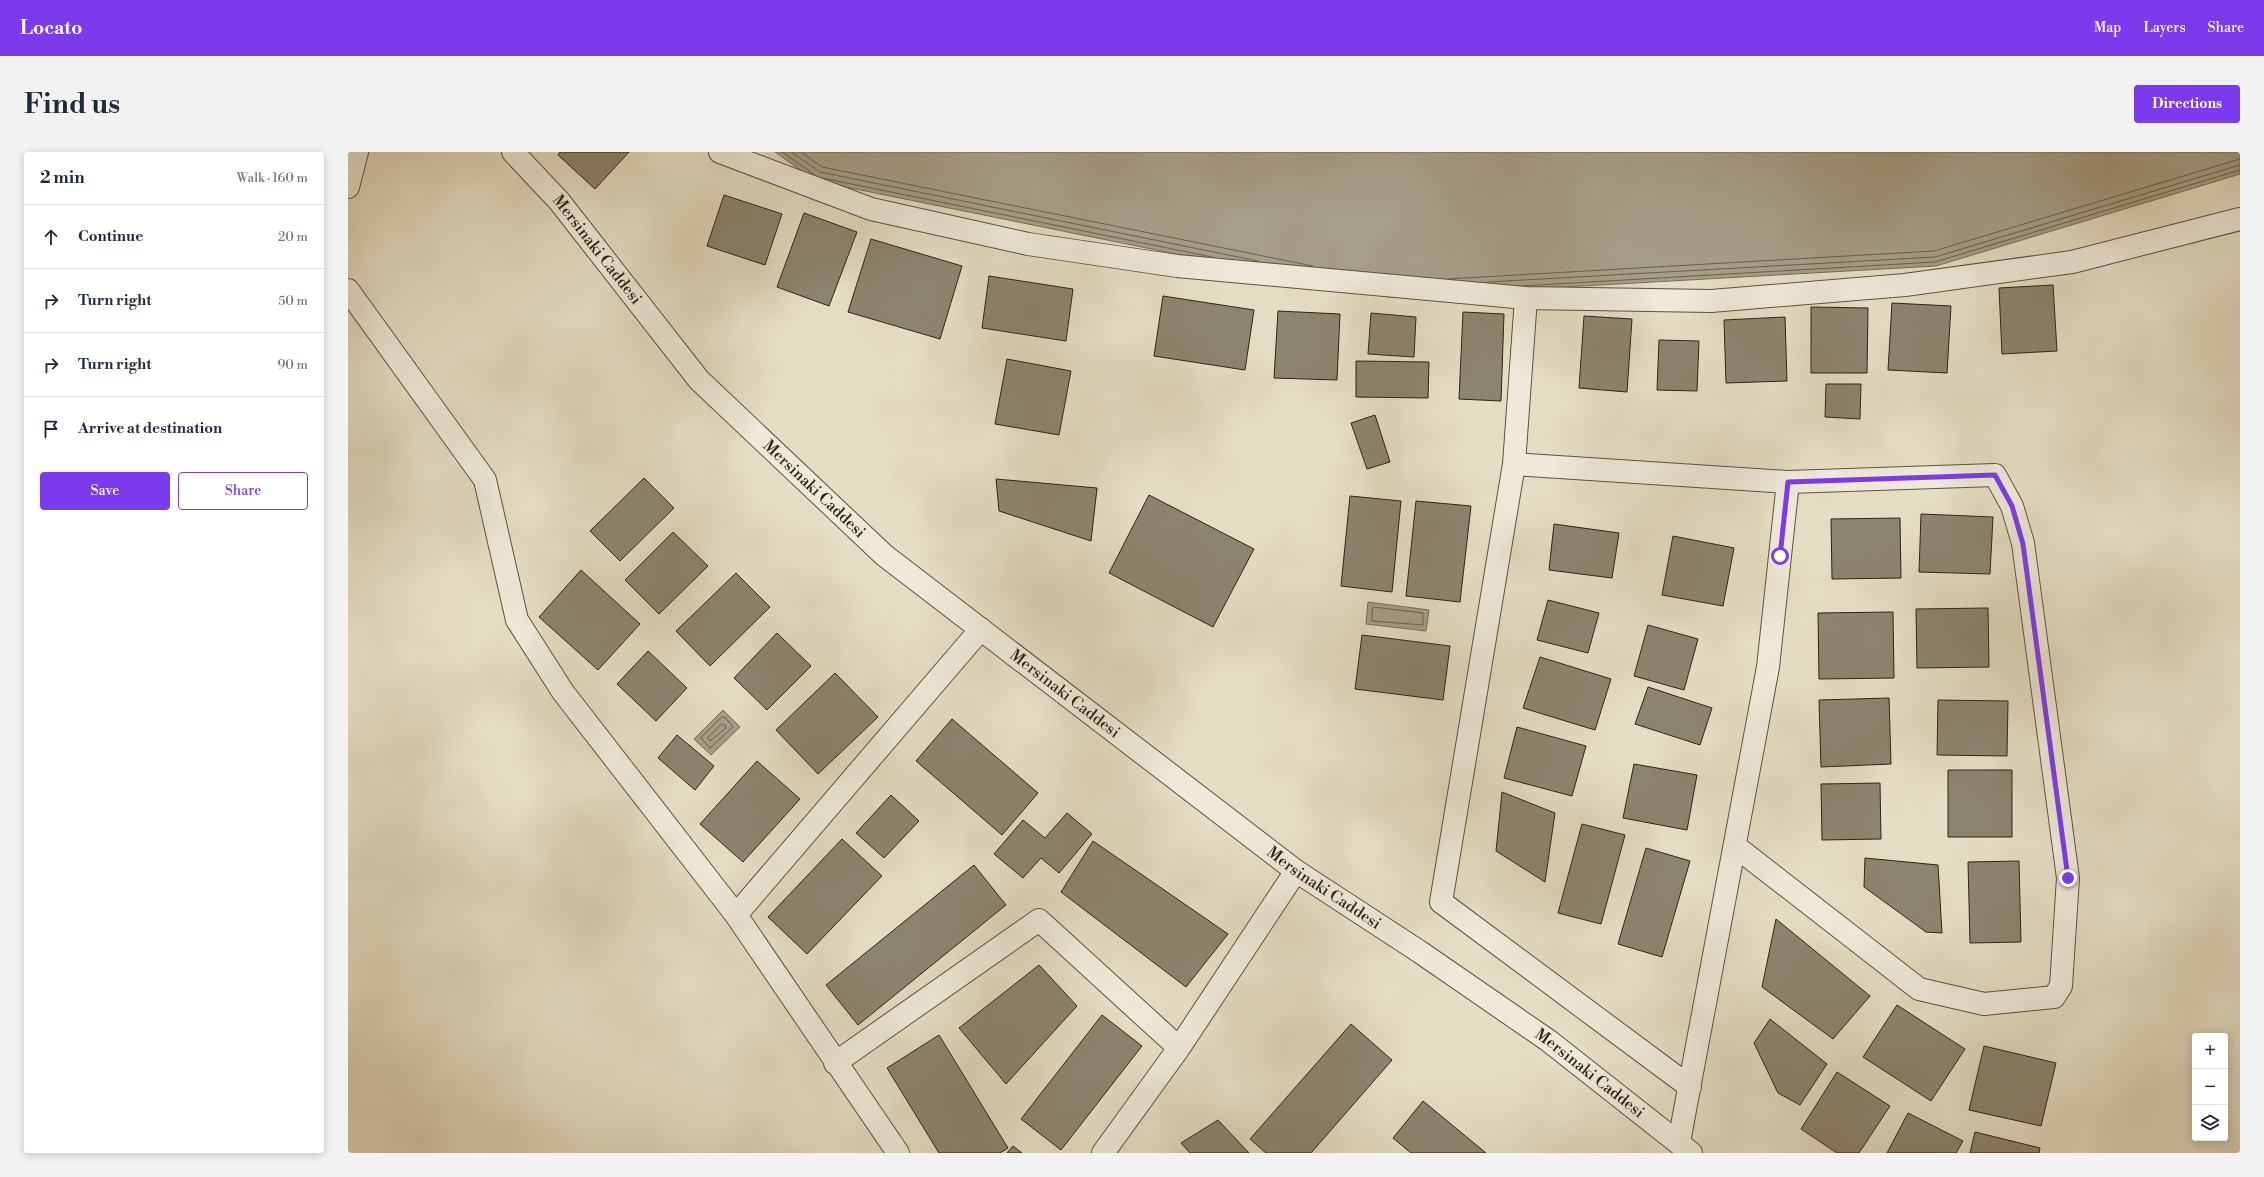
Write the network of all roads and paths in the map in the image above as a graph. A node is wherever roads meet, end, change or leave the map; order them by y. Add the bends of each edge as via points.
1 (357, 152) edge
2 (514, 152) edge
3 (720, 152) edge
4 (348, 187) edge
5 (2240, 219) edge
6 (348, 290) edge
7 (1526, 298) junction
8 (1514, 464) junction
9 (1788, 482) junction
10 (981, 629) junction
11 (1735, 846) junction
12 (1296, 871) junction
13 (736, 915) junction
14 (1179, 1048) junction
15 (835, 1063) junction
16 (1690, 1087) junction
17 (1685, 1148) edge
18 (898, 1153) edge
19 (1103, 1153) edge

1 - 4 street
2 - 10 street, Mersinaki Caddesi via 559,201 699,380 884,555
3 - 7 street via 871,209 1028,244 1177,266
5 - 7 street via 2072,262 1905,285 1711,301
6 - 13 street via 485,480 517,620 563,692
7 - 8 street
8 - 9 street
8 - 16 street via 1441,902
9 - 11 street via 1768,666
9 - 11 street via 1995,475 2012,506 2023,544 2068,878 2061,986 2054,997 1984,1004 1919,989
10 - 12 street, Mersinaki Caddesi
10 - 13 street
11 - 16 street
12 - 14 street
12 - 17 street, Mersinaki Caddesi via 1549,1040
13 - 15 street
14 - 15 street via 1039,920
14 - 19 street
15 - 18 street
16 - 17 street

